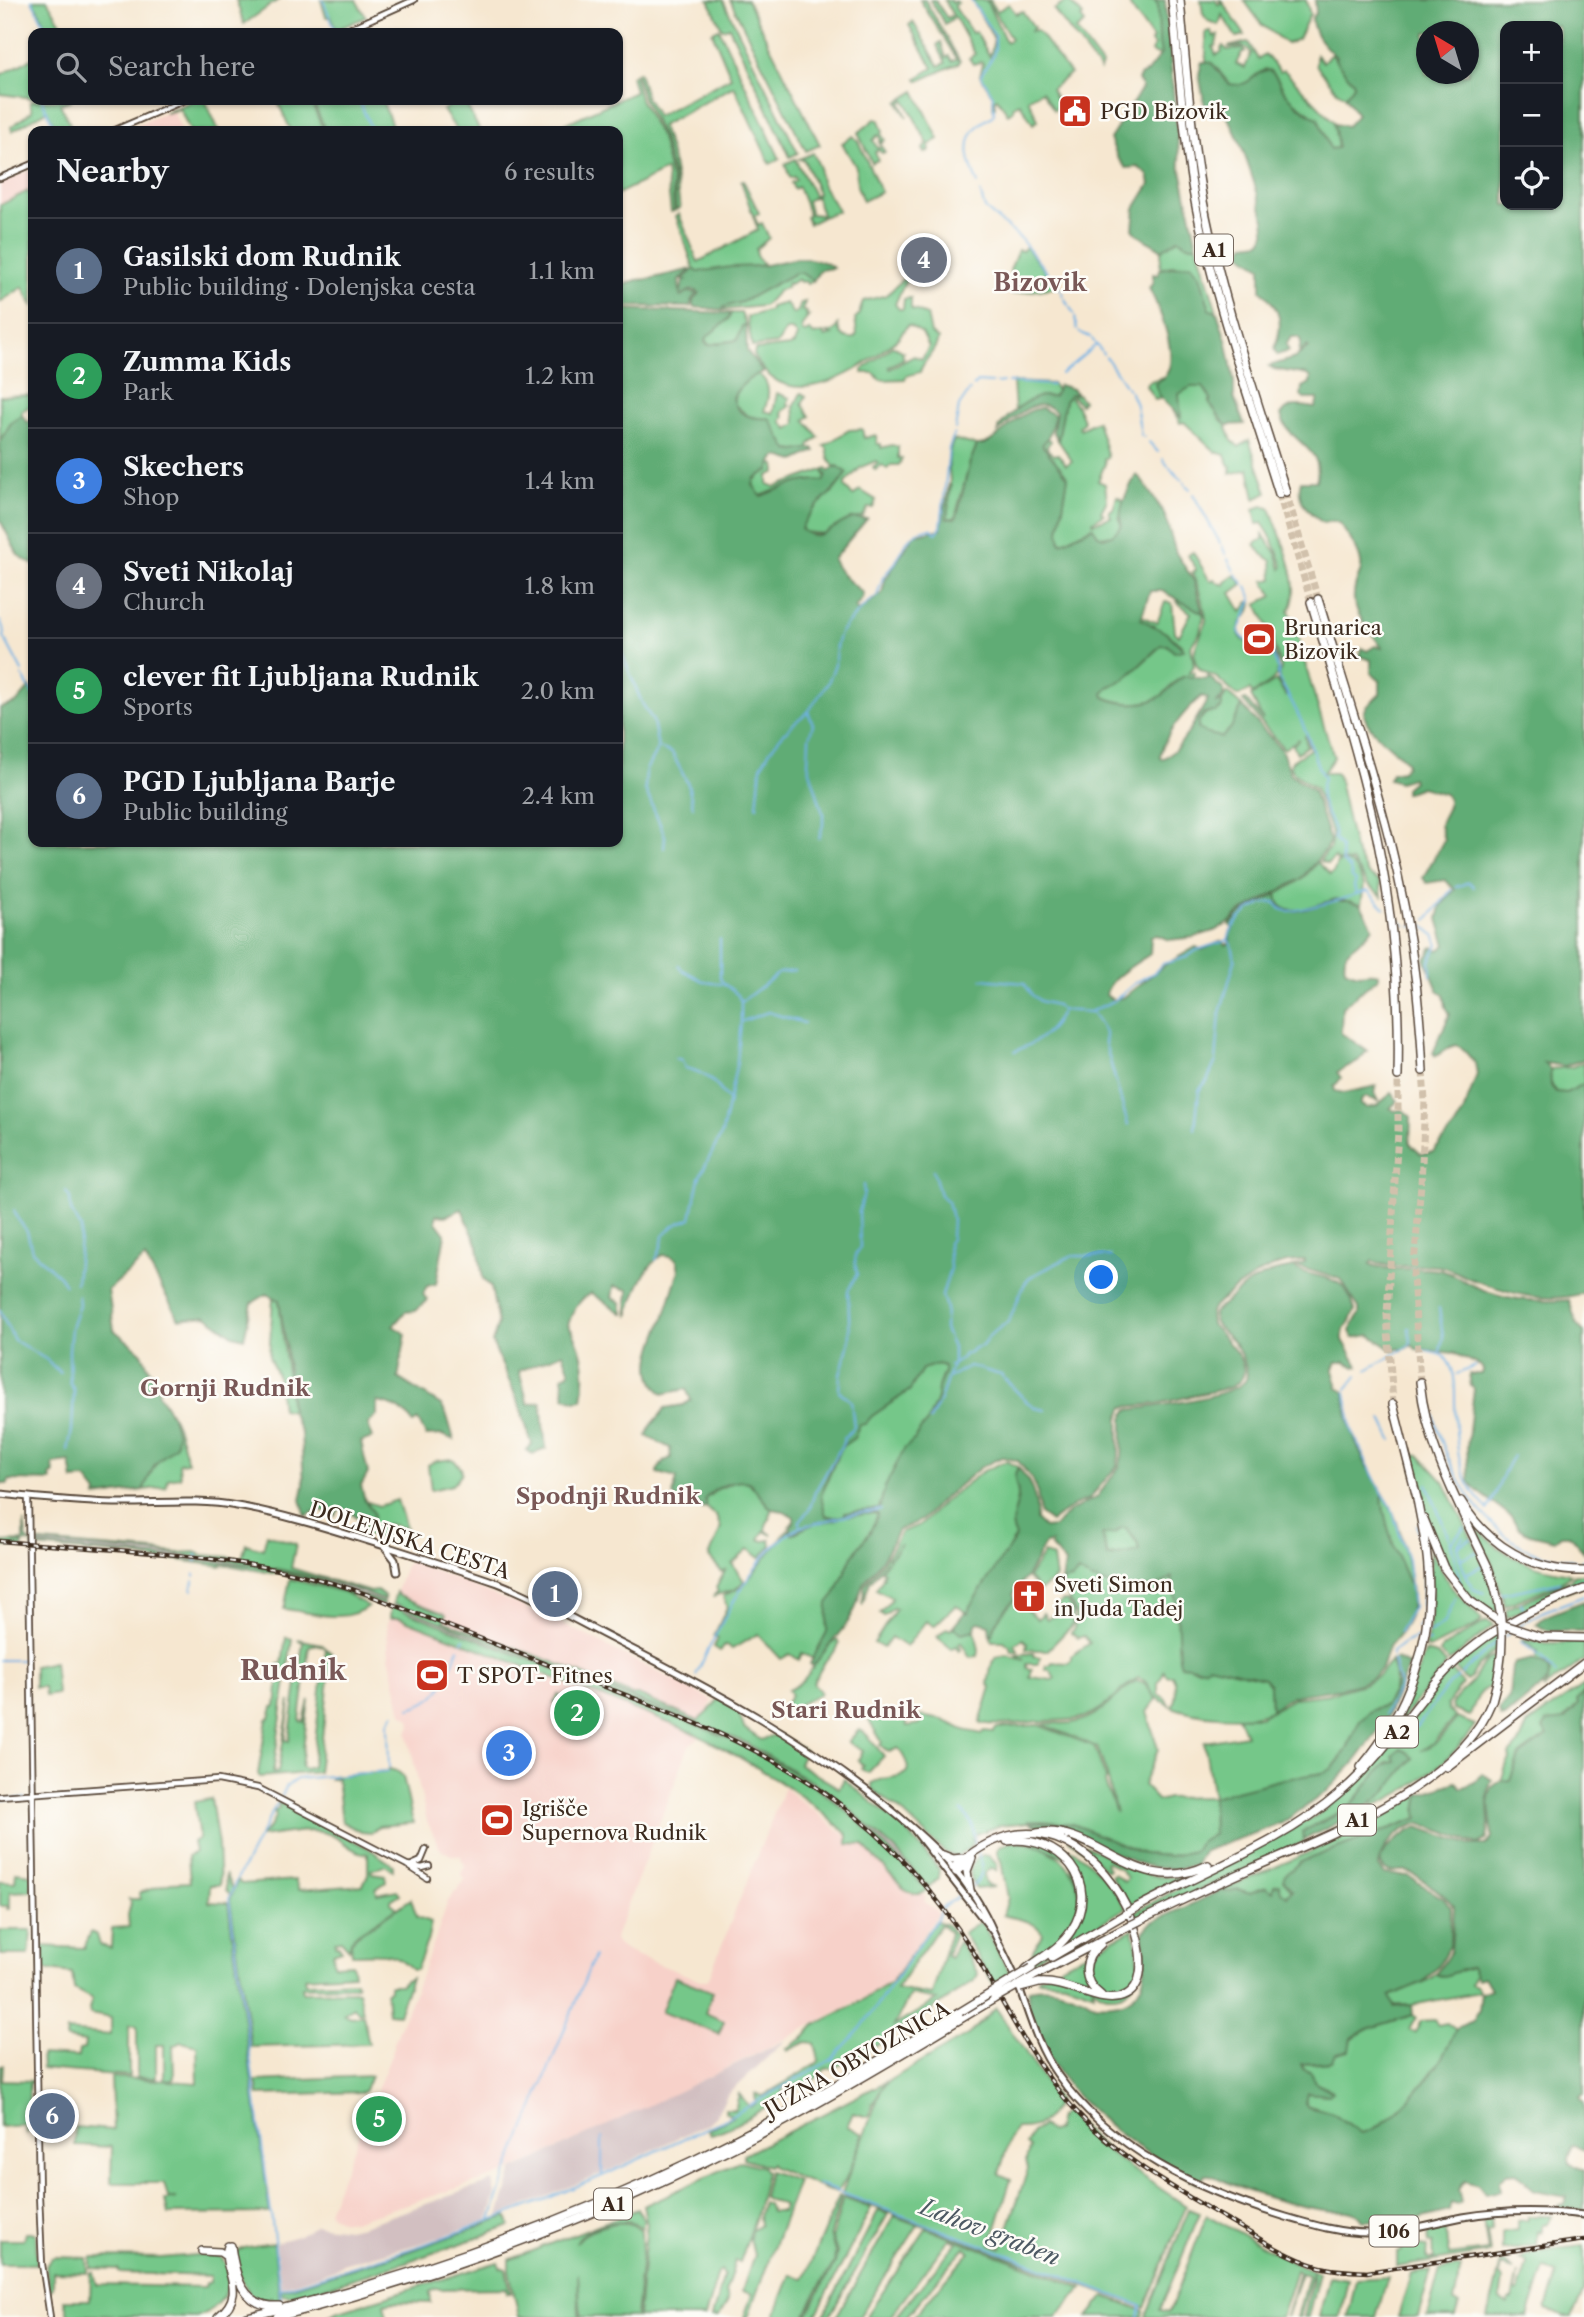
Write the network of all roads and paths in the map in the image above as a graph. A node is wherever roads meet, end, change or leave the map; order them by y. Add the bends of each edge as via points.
1 (414, 0) edge
2 (1172, 0) edge
3 (1180, 0) edge
4 (351, 28) edge
5 (173, 105) edge
6 (125, 126) edge
7 (28, 166) edge
8 (0, 178) edge
9 (1423, 1072) tunnel mouth
10 (1398, 1076) tunnel mouth
11 (1420, 1382) tunnel mouth
12 (1393, 1404) tunnel mouth
13 (1448, 1483) junction
14 (0, 1494) edge
15 (28, 1497) junction
16 (1417, 1499) junction
17 (383, 1546) junction
18 (1584, 1571) edge
19 (397, 1572) dead end
20 (1584, 1589) edge
21 (1584, 1638) edge
22 (1584, 1664) edge
23 (1431, 1775) junction
24 (1342, 1792) junction
25 (32, 1794) junction
26 (0, 1796) edge
27 (914, 1829) junction
28 (1030, 1835) junction
29 (989, 1844) junction
30 (426, 1849) dead end
31 (974, 1854) junction
32 (943, 1855) junction
33 (1228, 1860) junction
34 (409, 1865) junction
35 (429, 1866) dead end
36 (952, 1872) junction
37 (427, 1876) dead end
38 (967, 1890) junction
39 (1134, 1923) junction
40 (1034, 1973) junction
41 (1108, 1998) junction
42 (961, 2015) junction
43 (1584, 2215) edge
44 (202, 2251) dead end
45 (228, 2258) junction
46 (361, 2287) junction
47 (50, 2317) edge
48 (218, 2317) edge
49 (247, 2317) edge
50 (276, 2317) edge

1 - 4 main road
2 - 3 highway, A1 via 1199,222 1282,493 1206,212 1194,143
5 - 6 main road
7 - 8 main road
9 - 10 highway via 1401,889 1381,809 1314,601 1383,871 1394,954
11 - 13 highway, A1 via 1430,1433
12 - 16 highway, A1
13 - 18 highway via 1475,1521 1504,1548 1540,1565
13 - 23 highway, A1, bridge via 1499,1598 1501,1667 1483,1718 1453,1757
14 - 15 main road, DOLENJSKA CESTA
15 - 17 main road, DOLENJSKA CESTA via 218,1502 294,1518
15 - 25 main road
16 - 21 highway, bridge via 1444,1568 1469,1600 1504,1625 1541,1637
16 - 24 highway, A1 via 1429,1585 1422,1649 1390,1727
17 - 19 main road via 395,1560
17 - 27 main road, DOLENJSKA CESTA via 514,1590 712,1690 829,1762
20 - 24 highway, A2 via 1512,1620 1479,1642 1451,1667
22 - 23 highway, A2
23 - 39 highway, JUŽNA OBVOZNICA / A1 via 1328,1835
24 - 33 highway, JUŽNA OBVOZNICA / A1 via 1290,1829
25 - 26 main road
25 - 34 main road via 235,1784 262,1792
25 - 47 main road via 39,2195
27 - 32 main road, DOLENJSKA CESTA
27 - 36 main road, DOLENJSKA CESTA
28 - 29 highway via 1007,1836
28 - 33 highway via 1061,1834 1155,1873 1189,1872
28 - 41 highway via 1051,1838 1080,1852 1108,1876 1124,1900 1138,1939 1140,1975 1130,1992
29 - 31 highway
29 - 40 highway via 1024,1840 1048,1846 1067,1860 1078,1880 1081,1904 1073,1927
30 - 34 main road via 422,1860
31 - 32 highway via 955,1859
31 - 36 highway
31 - 38 highway via 967,1871
32 - 36 main road, DOLENJSKA CESTA
33 - 40 highway, JUŽNA OBVOZNICA / A1 via 1129,1911
34 - 35 main road
34 - 37 main road
36 - 38 main road, DOLENJSKA CESTA / 106
38 - 43 main road, DOLENJSKA CESTA / 106 via 985,1911 1014,1971 1037,2040 1063,2084 1119,2136 1199,2187 1282,2216 1349,2232 1382,2232 1509,2211
39 - 40 highway, JUŽNA OBVOZNICA / A1
39 - 41 highway via 1096,1948 1086,1965 1089,1983
40 - 41 highway
40 - 42 highway, JUŽNA OBVOZNICA / A1, bridge
40 - 42 highway, JUŽNA OBVOZNICA / A1, bridge via 1021,1975
42 - 46 highway, JUŽNA OBVOZNICA / A1 via 766,2123 625,2191 505,2240
42 - 50 highway, JUŽNA OBVOZNICA / A1 via 769,2130 625,2199 443,2269
44 - 45 highway via 220,2252
45 - 46 highway via 230,2246 240,2286 262,2304 278,2306
45 - 48 highway via 233,2292
46 - 49 highway, JUŽNA OBVOZNICA / A1

